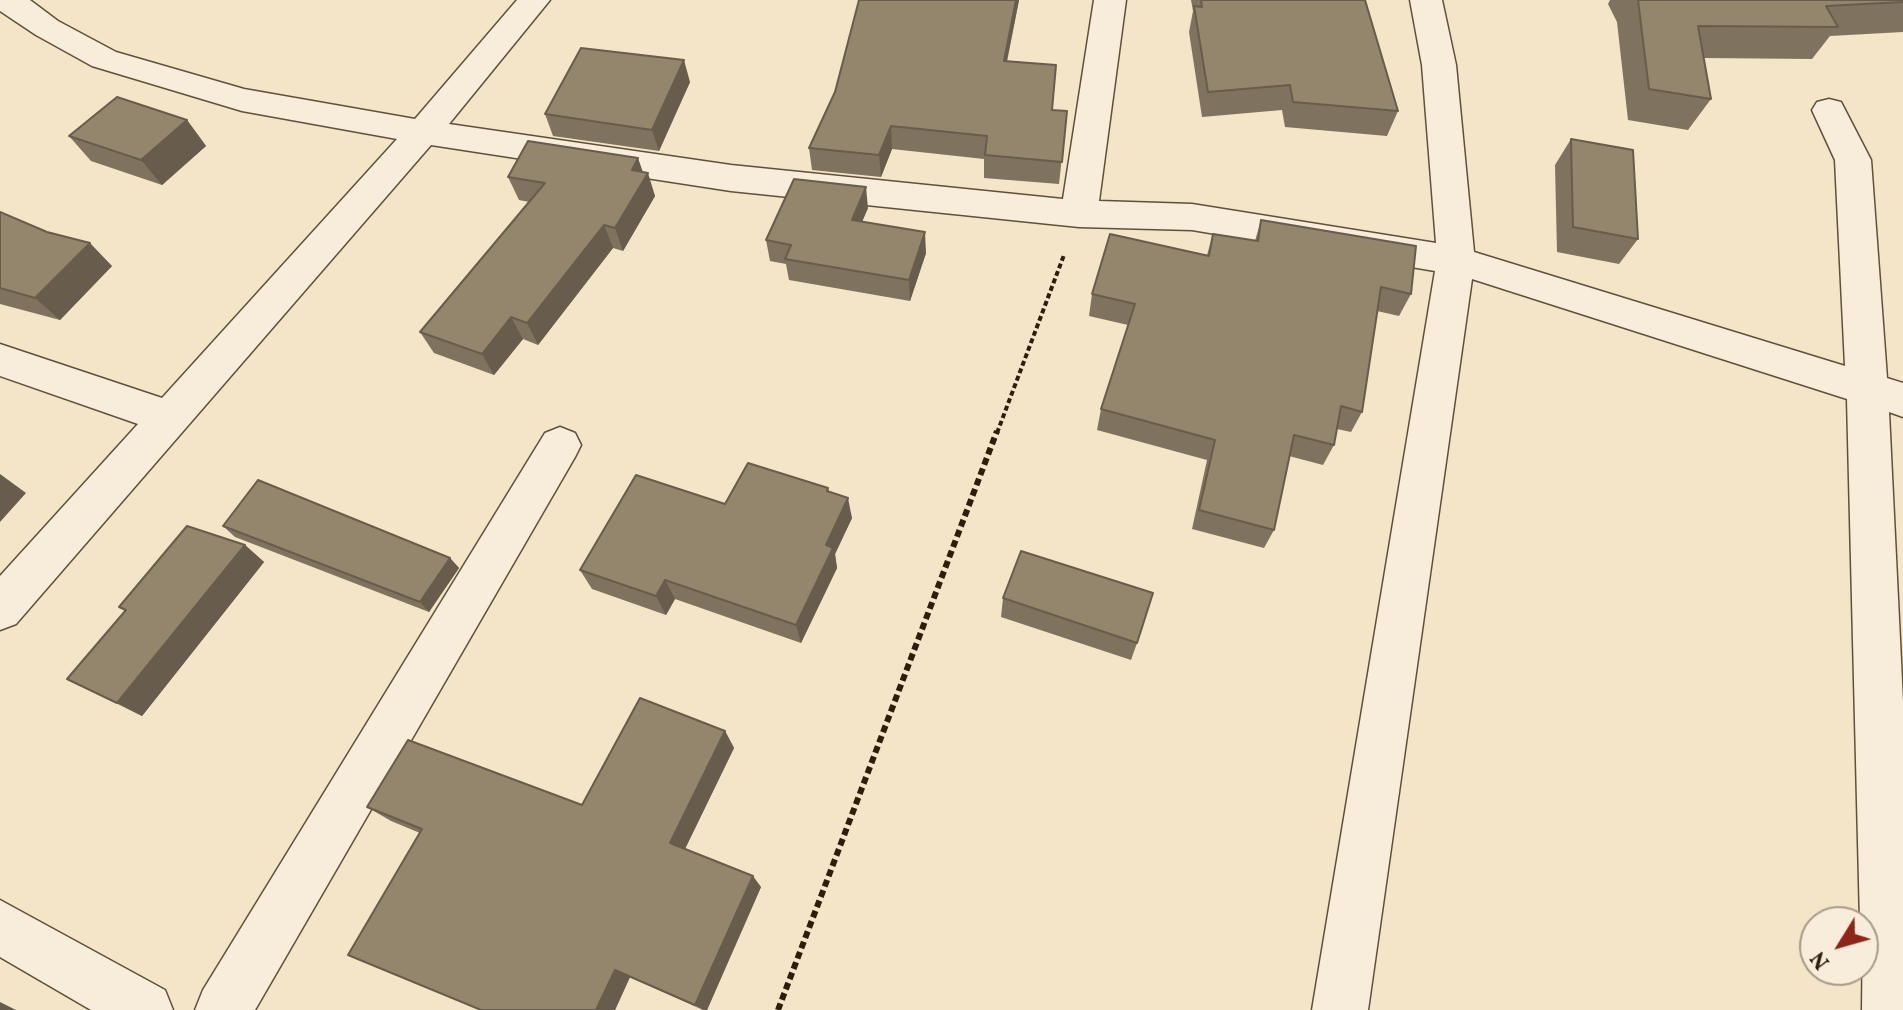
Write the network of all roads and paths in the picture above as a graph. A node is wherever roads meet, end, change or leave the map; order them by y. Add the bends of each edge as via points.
1 (2, 0) edge
2 (534, 0) edge
3 (1110, 0) edge
4 (1426, 0) edge
5 (1829, 110) dead end
6 (423, 132) junction
7 (1079, 214) junction
8 (1456, 260) junction
9 (0, 360) edge
10 (1885, 395) edge
11 (169, 417) junction
12 (560, 445) dead end
13 (0, 609) edge
14 (0, 927) edge
15 (145, 1010) edge
16 (223, 1010) edge
17 (778, 1010) edge
18 (1340, 1010) edge
19 (1890, 1010) edge

1 - 6 street via 104,59 176,82 242,100
2 - 6 street
3 - 7 street
4 - 8 street via 1439,65
5 - 10 street via 1853,160
6 - 7 street via 731,178
6 - 11 street
7 - 8 street via 1192,217
7 - 17 path
8 - 10 street
8 - 18 street
9 - 11 street
10 - 19 street
11 - 13 street
12 - 16 street
14 - 15 street

